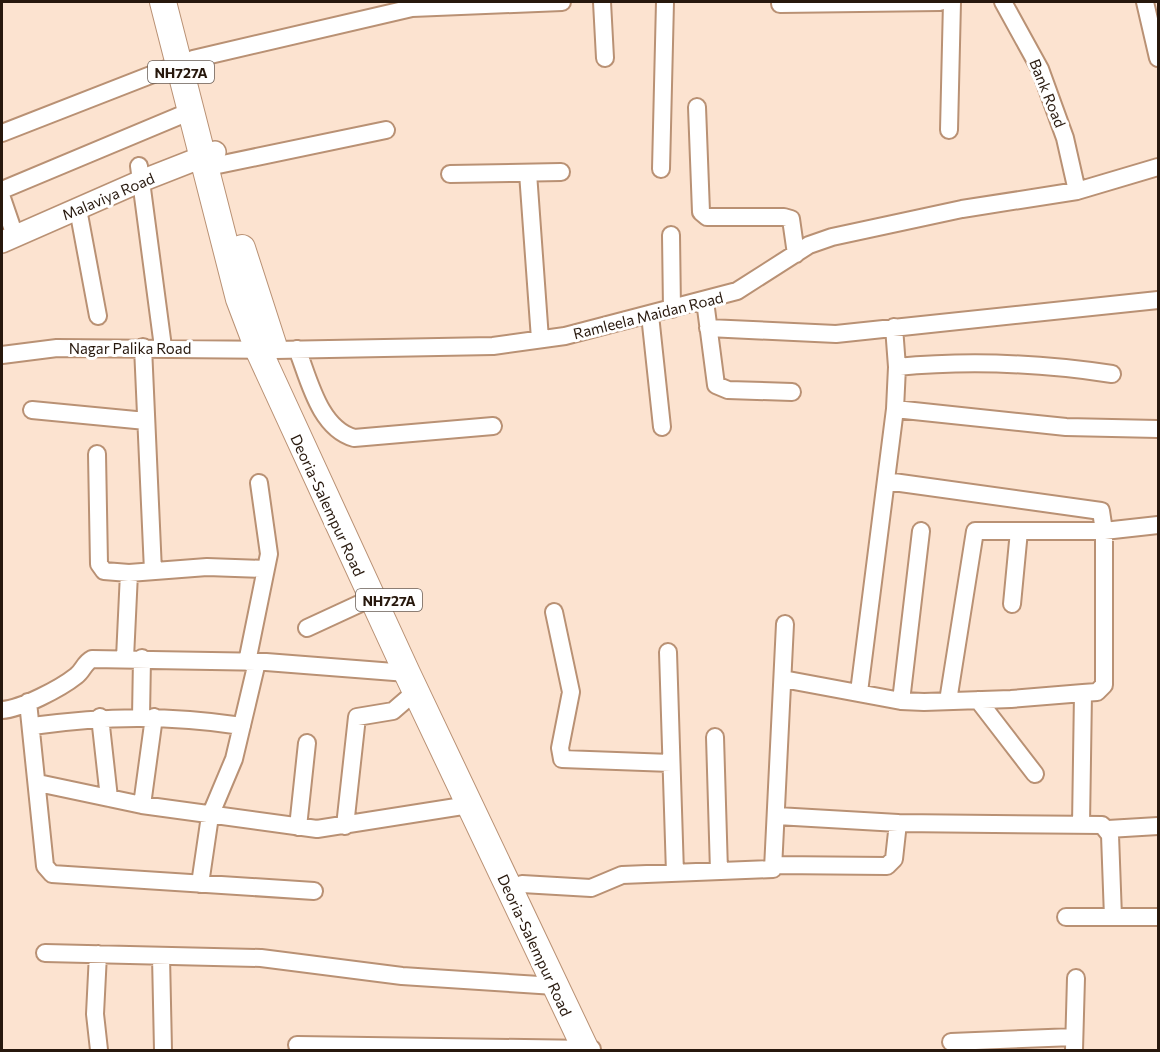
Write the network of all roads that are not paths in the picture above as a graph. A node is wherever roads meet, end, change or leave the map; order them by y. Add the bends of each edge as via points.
1 (163, 2) edge
2 (180, 2) edge
3 (562, 2) edge
4 (602, 2) edge
5 (665, 2) edge
6 (940, 2) edge
7 (952, 2) edge
8 (1003, 2) edge
9 (1144, 2) edge
10 (780, 4) dead end
11 (412, 5) edge
12 (605, 58) dead end
13 (1158, 58) edge
14 (186, 61) junction
15 (697, 107) dead end
16 (191, 111) junction
17 (386, 130) dead end
18 (949, 130) dead end
19 (2, 133) edge
20 (209, 151) junction
21 (1158, 167) edge
22 (661, 170) dead end
23 (561, 172) dead end
24 (140, 173) junction
25 (528, 173) junction
26 (450, 174) dead end
27 (2, 190) edge
28 (1077, 191) junction
29 (2, 198) edge
30 (78, 209) junction
31 (7, 232) edge
32 (671, 235) dead end
33 (796, 254) junction
34 (1158, 300) edge
35 (705, 302) junction
36 (672, 309) junction
37 (650, 315) junction
38 (98, 316) dead end
39 (894, 327) junction
40 (708, 328) junction
41 (540, 339) junction
42 (143, 347) junction
43 (163, 347) junction
44 (277, 349) junction
45 (2, 355) edge
46 (897, 367) junction
47 (1112, 374) dead end
48 (792, 392) dead end
49 (895, 409) junction
50 (32, 410) dead end
51 (146, 421) junction
52 (493, 426) dead end
53 (662, 427) dead end
54 (1158, 429) edge
55 (97, 454) dead end
56 (886, 480) junction
57 (260, 483) dead end
58 (1158, 525) edge
59 (921, 531) dead end
60 (1018, 531) junction
61 (1104, 531) junction
62 (266, 569) junction
63 (153, 571) junction
64 (129, 573) junction
65 (372, 598) junction
66 (1012, 604) dead end
67 (554, 612) dead end
68 (785, 624) dead end
69 (307, 628) dead end
70 (668, 652) dead end
71 (133, 658) junction
72 (252, 662) junction
73 (783, 679) junction
74 (411, 682) junction
75 (859, 692) junction
76 (1083, 693) junction
77 (901, 700) junction
78 (978, 700) junction
79 (948, 701) junction
80 (28, 702) junction
81 (2, 710) edge
82 (100, 717) junction
83 (148, 717) junction
84 (32, 726) junction
85 (242, 726) junction
86 (715, 736) dead end
87 (307, 743) dead end
88 (671, 763) junction
89 (1035, 774) dead end
90 (38, 783) junction
91 (109, 798) junction
92 (142, 805) junction
93 (469, 805) junction
94 (210, 816) junction
95 (777, 816) junction
96 (898, 823) junction
97 (1081, 825) junction
98 (345, 826) junction
99 (1158, 826) edge
100 (298, 827) junction
101 (1108, 829) junction
102 (774, 865) junction
103 (718, 872) junction
104 (675, 873) junction
105 (200, 884) junction
106 (522, 884) junction
107 (314, 891) dead end
108 (1066, 917) dead end
109 (1113, 917) junction
110 (1158, 917) edge
111 (45, 953) dead end
112 (98, 954) junction
113 (161, 956) junction
114 (1076, 978) dead end
115 (555, 986) junction
116 (951, 1042) dead end
117 (1074, 1044) edge
118 (297, 1045) dead end
119 (410, 1049) edge
120 (99, 1050) edge
121 (163, 1050) edge
122 (591, 1050) edge

1 - 14 highway, Deoria-Salempur Road / NH727A
2 - 14 highway, Deoria-Salempur Road / NH727A
3 - 11 street
4 - 12 street
5 - 22 street
6 - 10 street
7 - 18 street
8 - 28 street, Bank Road via 1040,69 1065,138
9 - 13 street
11 - 14 street
14 - 16 highway, Deoria-Salempur Road / NH727A
14 - 19 street
14 - 20 highway, Deoria-Salempur Road / NH727A
15 - 33 street via 701,212 707,216 791,219
16 - 20 highway, Deoria-Salempur Road / NH727A
16 - 27 street
17 - 20 street
20 - 24 main road, Malaviya Road
20 - 44 highway, Deoria-Salempur Road / NH727A via 239,299
21 - 28 street, Ramleela Maidan Road
23 - 25 street
24 - 30 main road, Malaviya Road
24 - 31 main road, Malaviya Road
24 - 43 street
25 - 26 street
25 - 41 street
28 - 33 street, Ramleela Maidan Road via 874,227 832,237
29 - 31 street
30 - 31 main road, Malaviya Road
30 - 38 street
32 - 36 street
33 - 35 street, Ramleela Maidan Road via 737,291
34 - 39 street
35 - 36 street, Ramleela Maidan Road
35 - 40 street
36 - 37 street, Ramleela Maidan Road
37 - 41 street, Ramleela Maidan Road
37 - 53 street
39 - 40 street via 813,334
39 - 46 street
40 - 48 street via 716,385 728,390
41 - 44 street, Ramleela Maidan Road via 493,346
42 - 43 street, Nagar Palika Road
42 - 45 street, Nagar Palika Road via 57,348
42 - 51 street
43 - 44 street, Nagar Palika Road
44 - 52 street via 335,430 345,436
44 - 65 highway, Deoria-Salempur Road / NH727A
44 - 106 highway, Deoria-Salempur Road / NH727A via 314,442
46 - 47 street via 1026,363
46 - 49 street
49 - 54 street via 1045,425
49 - 56 street
50 - 51 street
51 - 63 street
55 - 64 street via 99,564 104,571
56 - 61 street via 1098,510 1103,513
56 - 75 street
57 - 62 street via 268,543
58 - 61 street
59 - 77 street
60 - 61 street
60 - 66 street
60 - 79 street via 975,531
61 - 76 street via 1106,677 1101,689
62 - 63 street via 207,567
62 - 72 street
63 - 64 street
64 - 71 street
65 - 69 street
65 - 74 highway, Deoria-Salempur Road / NH727A
67 - 88 street via 571,692 560,748 562,759
68 - 73 street
70 - 88 street
71 - 72 street
71 - 80 street via 93,659 75,677
71 - 83 street
72 - 74 street
72 - 85 street
73 - 75 street
73 - 95 street
74 - 93 highway, Deoria-Salempur Road / NH727A
74 - 98 street via 393,711 357,717
75 - 77 street
76 - 78 street
76 - 97 street
77 - 79 street
78 - 79 street
78 - 89 street
80 - 81 street
80 - 84 street
82 - 83 street
82 - 84 street
82 - 91 street
83 - 85 street
83 - 92 street
84 - 90 street
85 - 94 street via 234,759
86 - 103 street
87 - 100 street
88 - 104 street
90 - 91 street
90 - 105 street via 45,866 52,874
91 - 92 street
92 - 94 street
93 - 98 street
93 - 115 highway, Deoria-Salempur Road / NH727A
94 - 100 street
94 - 105 street
95 - 96 street
95 - 102 street
96 - 97 street
96 - 102 street via 894,859 887,866
97 - 101 street via 1102,825
98 - 100 street
99 - 101 street
101 - 109 street
102 - 103 street via 768,871
103 - 104 street
104 - 106 street via 615,876 591,888
105 - 107 street
106 - 122 highway, Deoria-Salempur Road / NH727A
108 - 109 street
109 - 110 street
111 - 112 street
112 - 113 street
112 - 120 street via 95,1014
113 - 115 street via 261,958 402,976
113 - 121 street
114 - 117 street
115 - 122 highway, Deoria-Salempur Road / NH727A
116 - 117 street
118 - 119 street
119 - 122 street

